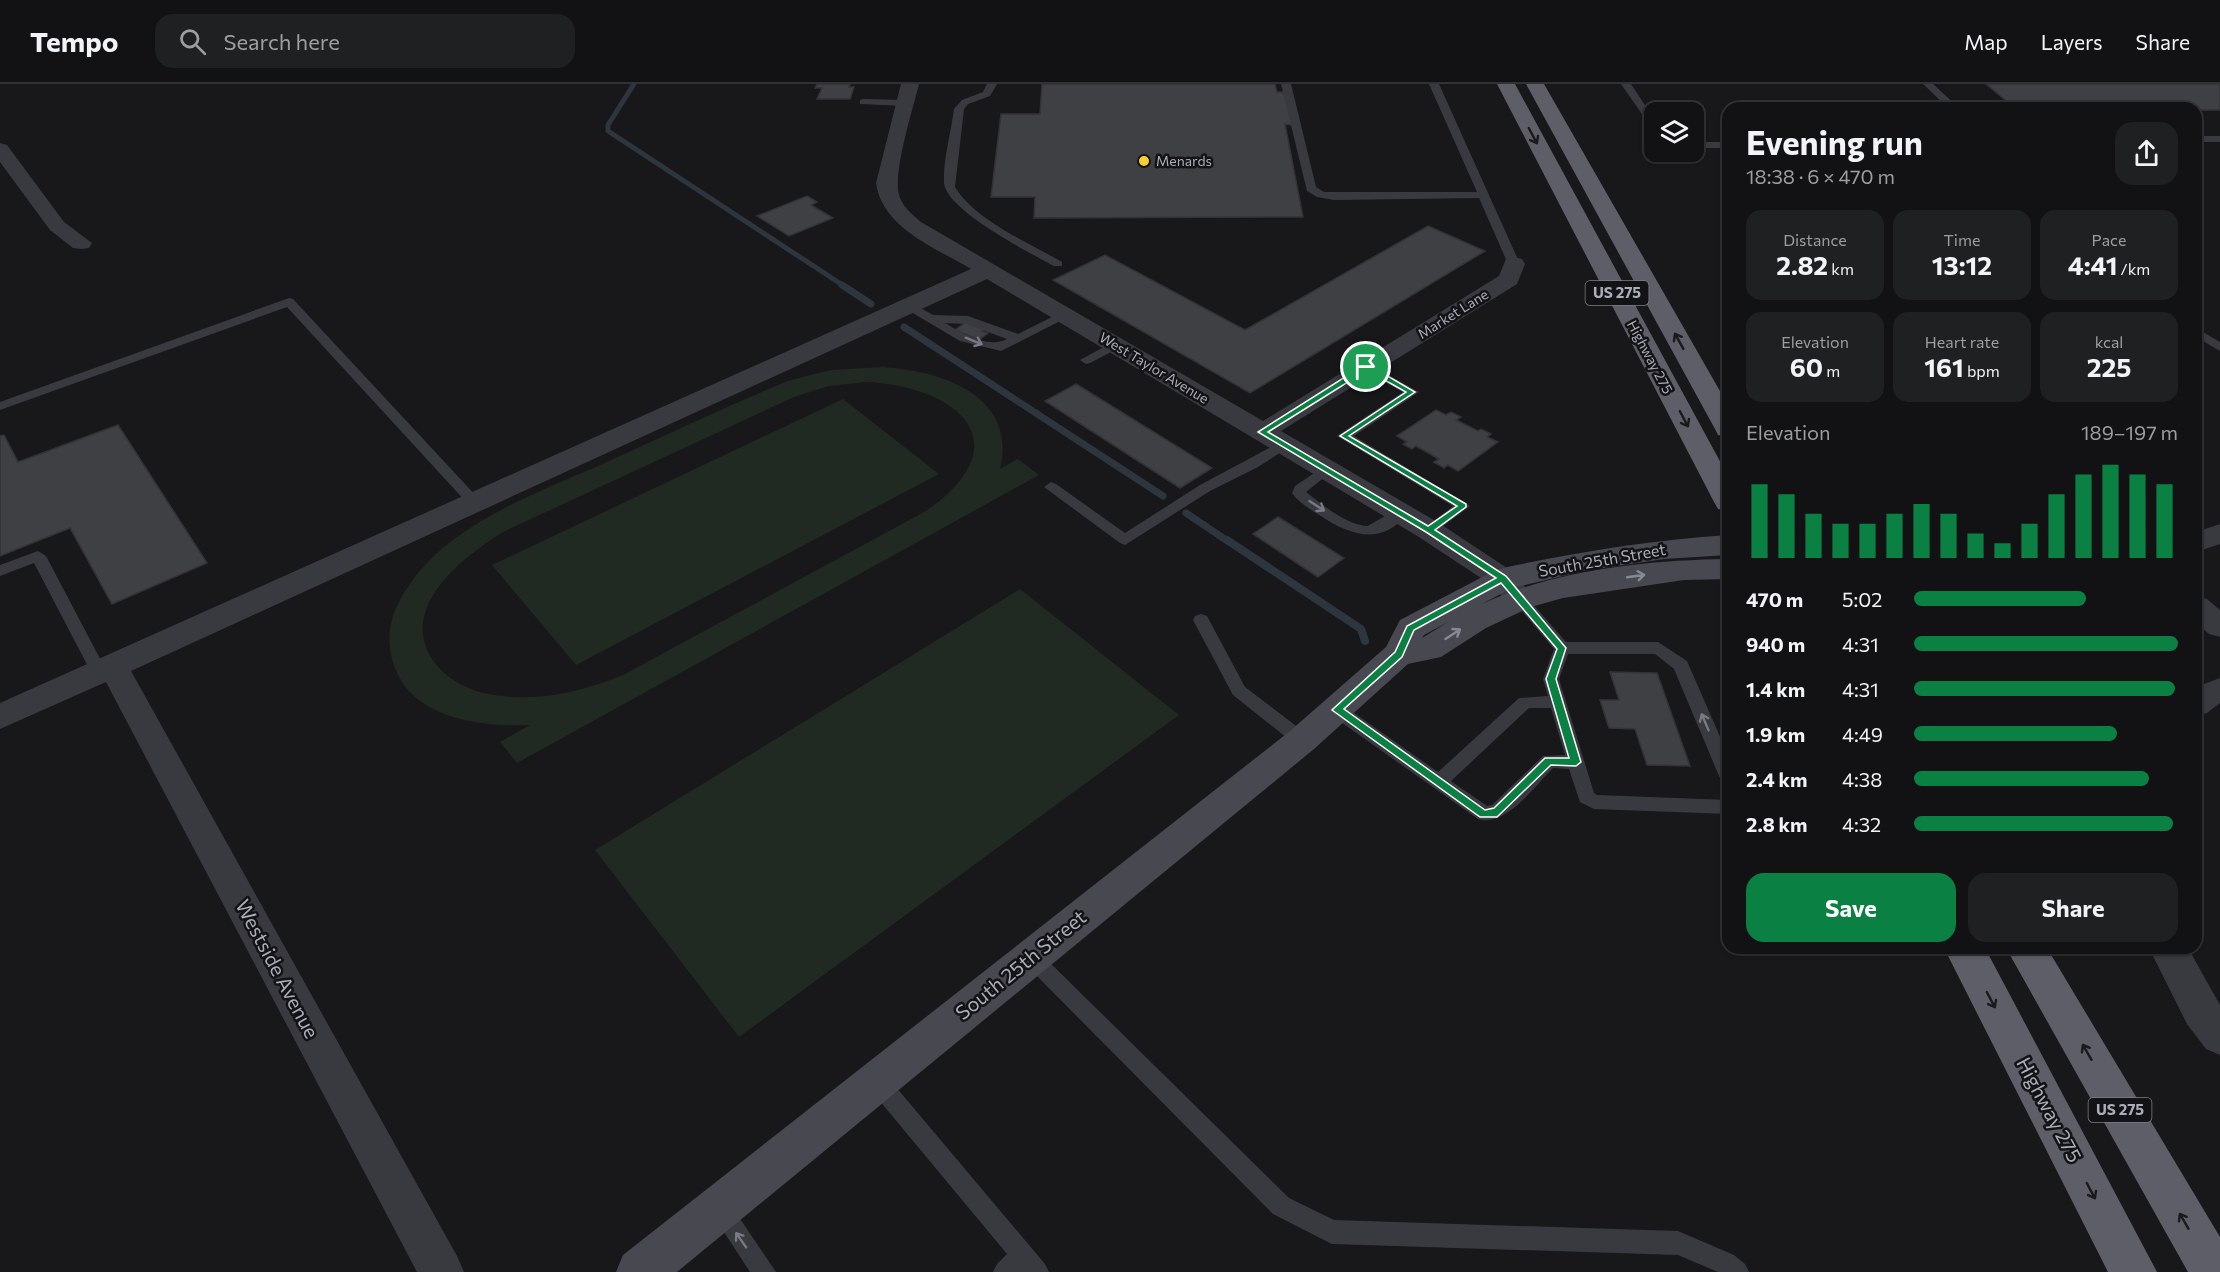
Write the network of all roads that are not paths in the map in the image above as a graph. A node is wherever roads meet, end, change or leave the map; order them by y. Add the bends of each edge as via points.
1 (992, 84) edge
2 (1286, 84) edge
3 (1434, 84) edge
4 (1506, 84) edge
5 (1535, 84) edge
6 (1626, 84) edge
7 (1928, 84) edge
8 (908, 94) edge
9 (863, 102) dead end
10 (1948, 102) edge
11 (1644, 110) edge
12 (2202, 139) edge
13 (2220, 139) edge
14 (1704, 145) edge
15 (1722, 145) edge
16 (0, 149) edge
17 (1485, 195) junction
18 (81, 243) dead end
19 (1058, 264) dead end
20 (1514, 264) joint
21 (990, 269) junction
22 (920, 312) junction
23 (1066, 315) junction
24 (2202, 336) edge
25 (1019, 338) junction
26 (1115, 345) junction
27 (2220, 347) edge
28 (1086, 360) dead end
29 (1366, 367) junction
30 (0, 406) edge
31 (1722, 418) edge
32 (1262, 432) junction
33 (1284, 444) junction
34 (1326, 469) junction
35 (1051, 487) dead end
36 (1722, 491) edge
37 (473, 501) junction
38 (1400, 513) junction
39 (1429, 530) junction
40 (2220, 533) edge
41 (2202, 540) edge
42 (1722, 545) edge
43 (1722, 569) edge
44 (0, 571) edge
45 (1511, 589) junction
46 (2202, 611) edge
47 (1201, 620) dead end
48 (2220, 627) edge
49 (1562, 648) junction
50 (106, 669) junction
51 (2220, 690) edge
52 (2202, 699) edge
53 (1557, 702) junction
54 (1337, 710) junction
55 (0, 717) edge
56 (1302, 740) junction
57 (1576, 762) junction
58 (1722, 762) edge
59 (1439, 782) junction
60 (1722, 807) edge
61 (1967, 954) edge
62 (2029, 954) edge
63 (2171, 954) edge
64 (1031, 957) junction
65 (2220, 1036) edge
66 (877, 1080) junction
67 (719, 1208) junction
68 (1030, 1264) edge
69 (441, 1272) edge
70 (640, 1272) edge
71 (764, 1272) edge
72 (1005, 1272) edge
73 (1737, 1272) edge
74 (2133, 1272) edge
75 (2214, 1272) edge

1 - 19 lane via 987,94 965,102 959,109 949,186 958,201
2 - 17 lane via 1311,189 1315,192 1334,197
3 - 17 lane
4 -> 36 highway, Highway 275 / US 275
31 -> 5 highway, Highway 275 / US 275
6 - 11 lane
7 - 10 lane
8 - 9 lane
8 - 21 street, West Taylor Avenue via 886,183 888,197 896,211 914,226
12 - 13 lane
14 - 15 lane
16 - 18 street via 57,226
17 - 20 lane
20 - 29 street, Market Lane via 1509,279
21 - 22 street
21 - 23 street, West Taylor Avenue
22 - 25 lane via 968,320
22 -> 25 lane via 950,331 990,347 1001,348
22 - 37 street
23 - 25 lane
23 - 26 street, West Taylor Avenue
24 - 27 lane
26 - 28 lane
26 - 32 street, West Taylor Avenue
29 - 32 street, Market Lane
29 - 39 lane via 1412,392 1344,436 1462,506
30 - 37 lane via 289,302
32 - 33 street, West Taylor Avenue
33 - 34 street, West Taylor Avenue
33 - 35 lane via 1205,488 1125,540
34 - 38 street, West Taylor Avenue
34 -> 38 lane via 1299,493 1346,525 1368,531
37 - 50 street
38 - 39 street, West Taylor Avenue
39 - 45 street, West Taylor Avenue
40 - 41 street
42 - 45 main road, South 25th Street via 1584,561
45 -> 43 main road, South 25th Street
44 - 50 lane via 38,556
45 - 49 lane
45 - 54 main road, South 25th Street via 1475,620 1430,649 1399,654
46 - 48 street
47 - 56 lane via 1239,691
49 - 53 lane via 1551,679
58 -> 49 lane via 1681,665 1658,648
50 - 55 street
50 - 69 street, Westside Avenue
51 - 52 street
53 - 57 lane
53 - 59 lane via 1525,702
54 - 56 main road, South 25th Street
54 - 59 lane
56 - 64 main road, South 25th Street
57 - 59 lane via 1549,761 1497,812 1484,814
57 - 60 lane via 1586,796 1594,802
61 -> 74 highway, Highway 275
75 -> 62 highway, US 275
63 - 65 street via 2201,1011
64 - 66 main road, South 25th Street
64 - 73 lane via 1281,1206 1332,1232 1678,1243 1726,1263
66 - 67 main road, South 25th Street
66 - 68 lane
67 - 70 main road, South 25th Street
71 -> 67 lane
68 - 72 lane

